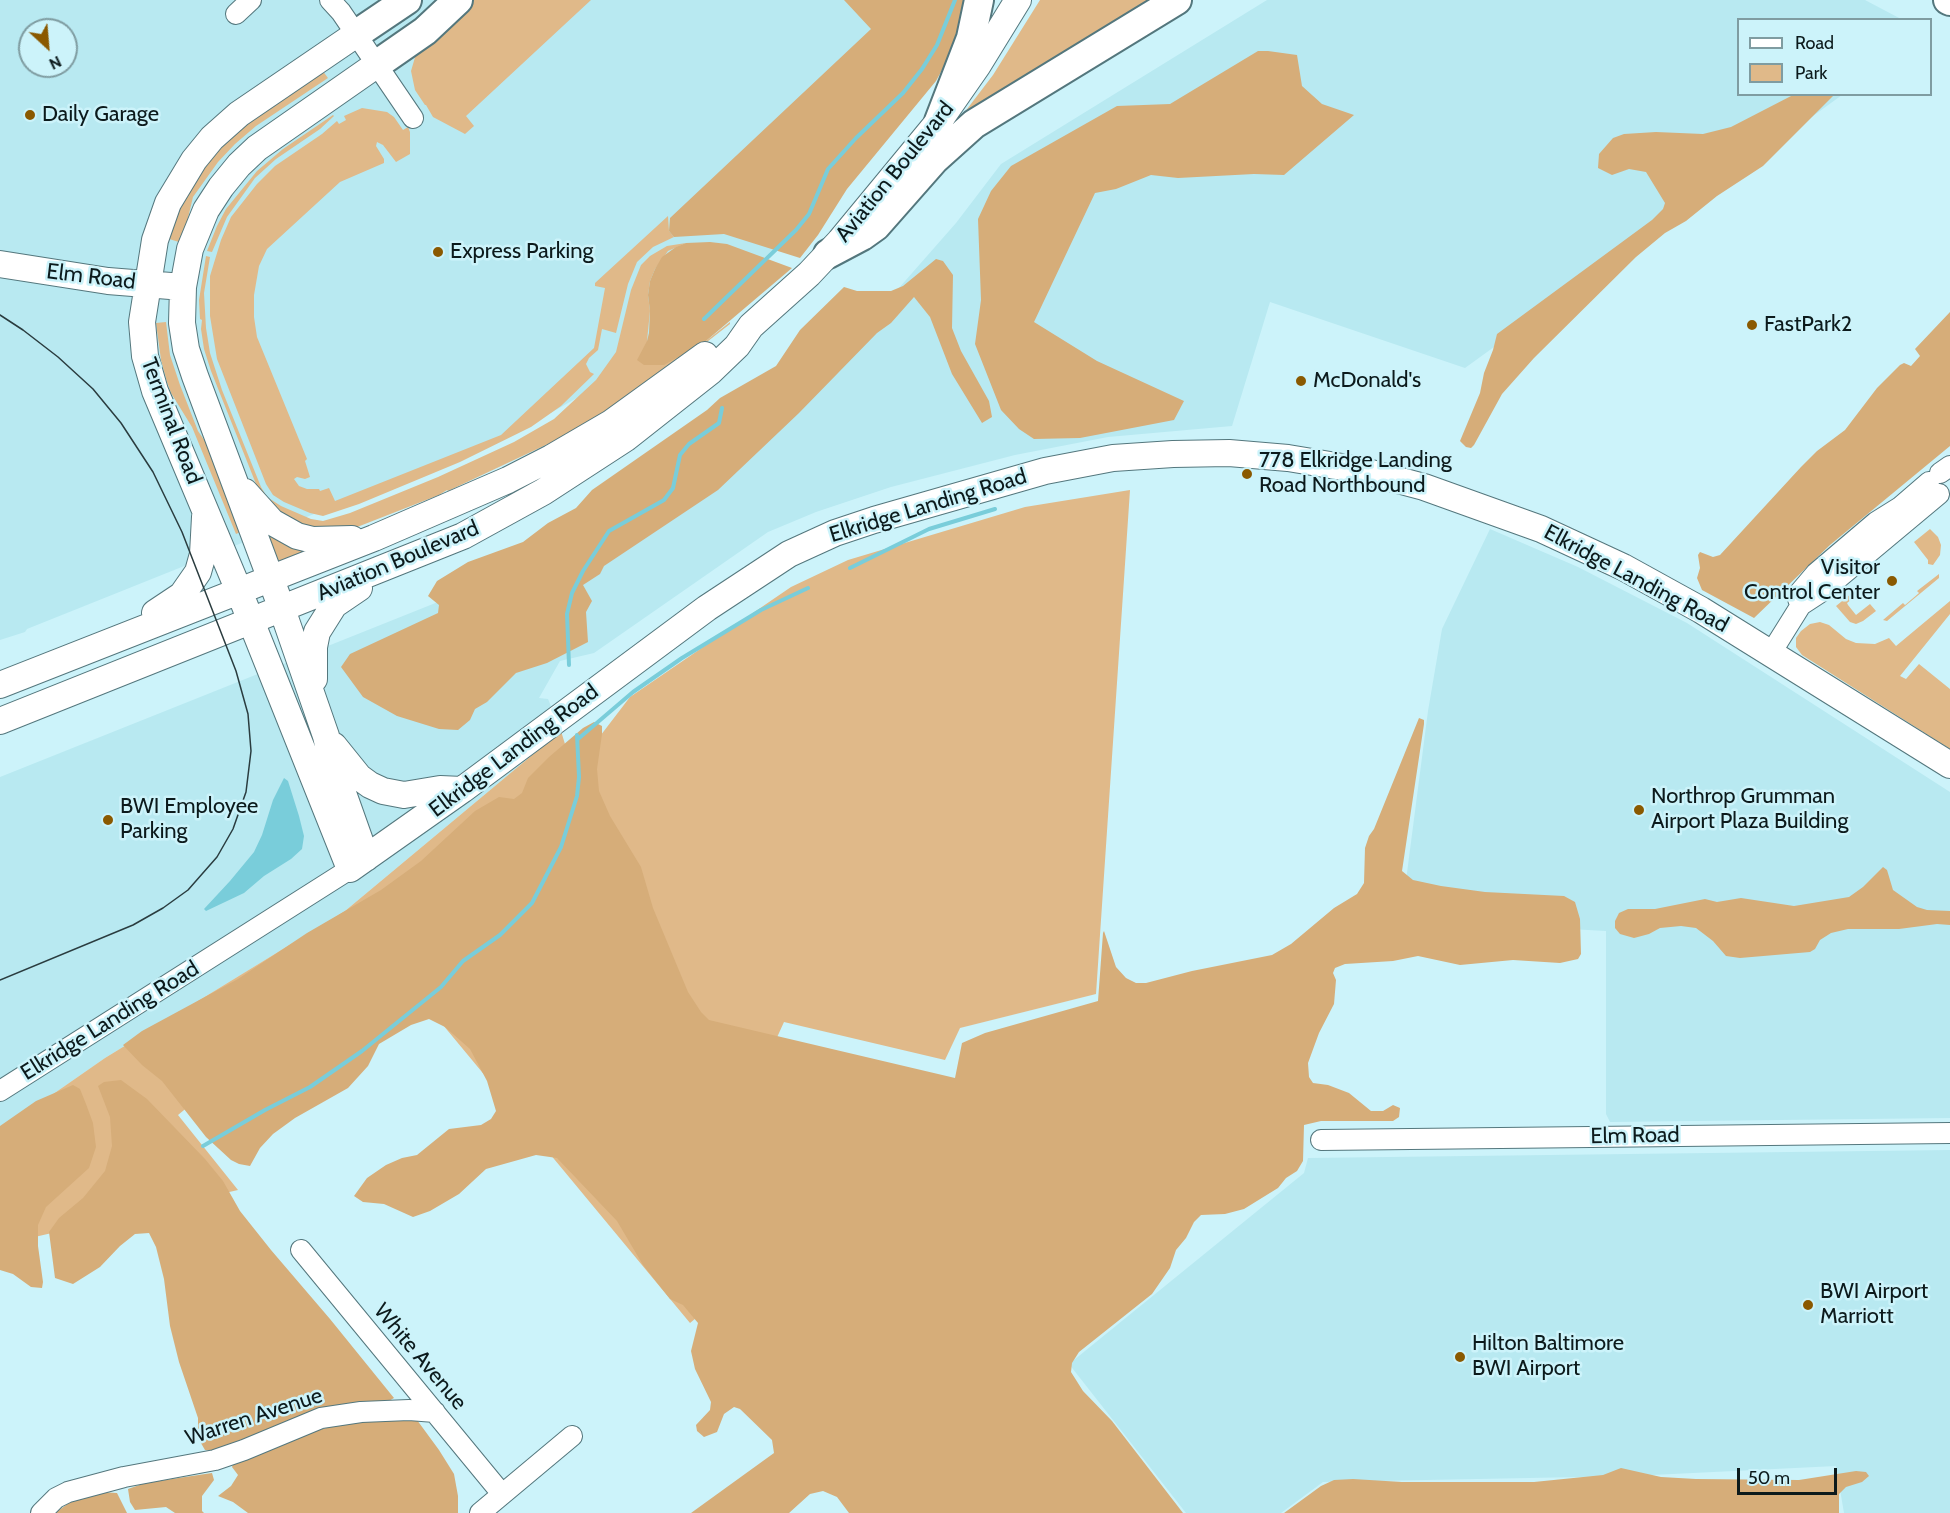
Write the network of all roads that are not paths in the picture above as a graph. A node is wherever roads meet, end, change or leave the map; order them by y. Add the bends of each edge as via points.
1 (251, 0) edge
2 (330, 0) edge
3 (406, 0) edge
4 (458, 0) edge
5 (979, 0) edge
6 (1018, 0) edge
7 (1177, 0) edge
8 (236, 14) dead end
9 (355, 35) junction
10 (376, 65) junction
11 (413, 118) dead end
12 (939, 121) junction
13 (828, 254) junction
14 (0, 264) edge
15 (146, 284) junction
16 (183, 287) junction
17 (751, 327) junction
18 (235, 479) junction
19 (1943, 481) edge
20 (202, 502) junction
21 (374, 538) junction
22 (405, 561) junction
23 (271, 578) junction
24 (239, 591) junction
25 (282, 609) junction
26 (251, 621) junction
27 (89, 650) junction
28 (1771, 653) junction
29 (0, 685) edge
30 (315, 704) junction
31 (0, 721) edge
32 (326, 736) junction
33 (1950, 765) edge
34 (462, 790) junction
35 (358, 863) junction
36 (0, 1091) edge
37 (1950, 1133) edge
38 (1321, 1140) dead end
39 (301, 1250) dead end
40 (435, 1412) junction
41 (572, 1436) dead end
42 (502, 1494) junction
43 (41, 1513) edge
44 (480, 1513) edge

1 - 8 street
2 - 9 street
3 - 9 highway
4 - 10 highway via 425,31
5 - 12 highway via 971,38
6 - 12 main road, Aviation Boulevard
7 - 13 highway via 974,124 935,159 876,226
9 - 10 street
9 - 15 main road, Terminal Road via 239,114 204,147 164,212
10 - 11 street
10 - 16 main road, Terminal Road via 268,139 238,165 206,210 190,249
12 - 13 main road, Aviation Boulevard
13 - 17 main road, Aviation Boulevard
14 - 15 main road, Elm Road
15 - 16 main road, Elm Road
15 - 20 main road, Terminal Road via 142,321 147,365
16 - 18 main road, Terminal Road via 186,349
17 - 21 main road, Aviation Boulevard via 560,453 471,497
17 - 22 main road, Aviation Boulevard via 711,371 597,458 501,516
18 - 21 main road via 272,522 297,536 313,540
18 - 23 main road, Terminal Road
19 - 28 street via 1824,590 1801,605
20 - 24 main road, Terminal Road
20 - 27 main road via 203,554 188,588 163,609
21 - 23 main road, Aviation Boulevard
22 - 25 main road, Aviation Boulevard
22 - 30 main road via 334,605 325,618 314,647
23 - 24 main road, Aviation Boulevard
23 - 25 main road, Terminal Road
24 - 26 main road, Terminal Road
24 - 27 main road, Aviation Boulevard
25 - 26 main road, Aviation Boulevard
25 - 30 main road, Terminal Road
26 - 31 main road, Aviation Boulevard
26 - 35 main road, Terminal Road via 296,736
27 - 29 main road, Aviation Boulevard
28 - 33 main road, Elkridge Landing Road
28 - 34 main road, Elkridge Landing Road via 1623,567 1541,529 1424,487 1360,470 1288,458 1229,453 1113,458 1045,471 893,514 789,554 707,609
30 - 32 main road, Terminal Road
32 - 34 main road via 354,771 378,789 404,795
32 - 35 main road, Terminal Road
34 - 35 main road, Elkridge Landing Road
35 - 36 street, Elkridge Landing Road
37 - 38 street, Elm Road
39 - 40 street, White Avenue
40 - 42 street, White Avenue
40 - 43 street, Warren Avenue via 361,1412 321,1418 215,1460 68,1492
41 - 42 street
42 - 44 street

